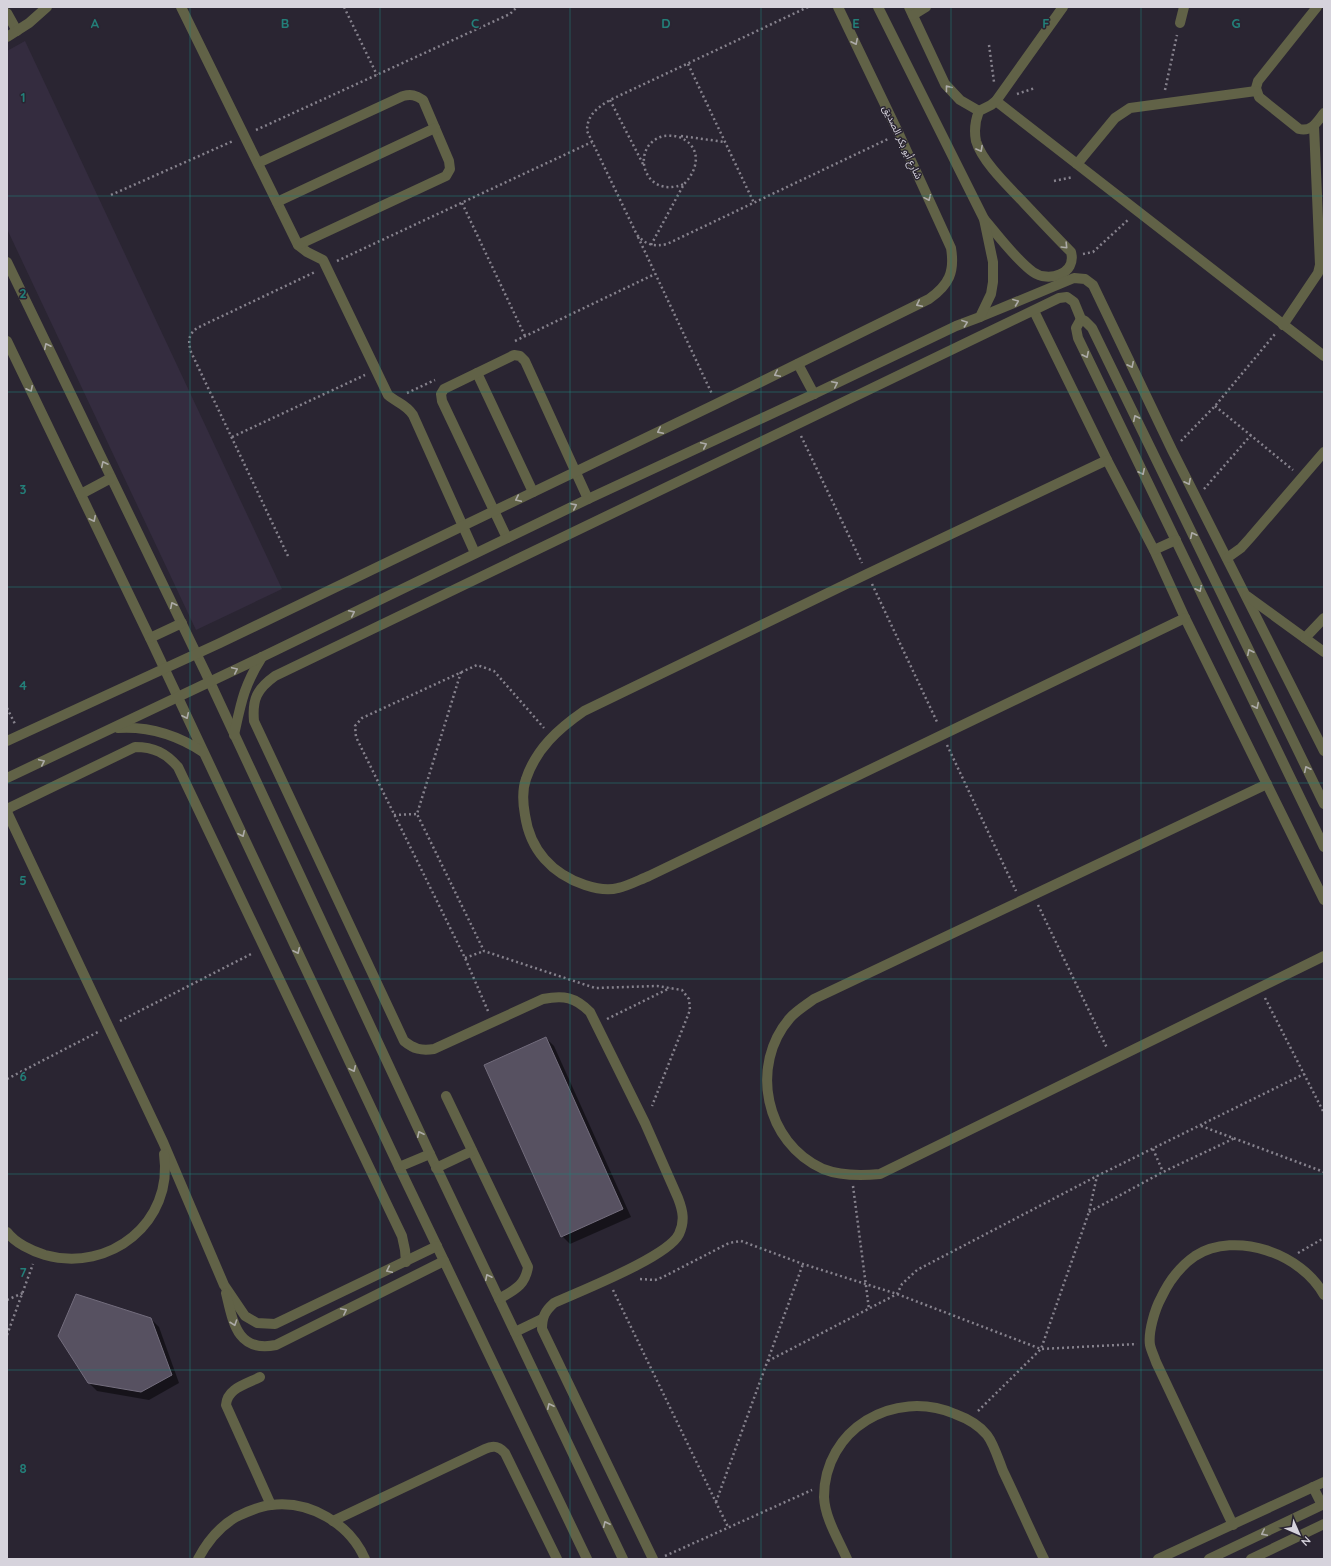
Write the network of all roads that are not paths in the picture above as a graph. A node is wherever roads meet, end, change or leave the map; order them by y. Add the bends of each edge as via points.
1 (47, 7) edge
2 (181, 7) edge
3 (838, 7) edge
4 (878, 7) edge
5 (926, 7) edge
6 (1063, 7) edge
7 (1184, 7) edge
8 (1317, 7) edge
9 (911, 11) edge
10 (7, 12) edge
11 (1180, 23) road end
12 (17, 31) junction
13 (7, 37) edge
14 (1256, 91) junction
15 (996, 101) junction
16 (979, 111) junction
17 (1324, 113) edge
18 (1314, 126) junction
19 (435, 128) junction
20 (258, 163) junction
21 (1077, 164) junction
22 (277, 202) junction
23 (984, 219) junction
24 (298, 245) junction
25 (7, 262) edge
26 (1034, 310) junction
27 (980, 317) junction
28 (1081, 319) junction
29 (1283, 325) junction
30 (7, 341) edge
31 (1324, 356) edge
32 (798, 364) junction
33 (478, 373) junction
34 (814, 394) junction
35 (1324, 452) edge
36 (1107, 460) junction
37 (575, 472) junction
38 (111, 478) junction
39 (533, 492) junction
40 (81, 494) junction
41 (588, 499) junction
42 (494, 511) junction
43 (463, 526) junction
44 (507, 538) junction
45 (1176, 540) junction
46 (1154, 550) junction
47 (475, 553) junction
48 (1227, 558) junction
49 (1245, 594) junction
50 (1185, 618) junction
51 (1324, 618) edge
52 (182, 622) junction
53 (150, 638) junction
54 (1305, 638) junction
55 (1324, 652) edge
56 (196, 653) junction
57 (262, 657) junction
58 (163, 668) junction
59 (210, 682) junction
60 (177, 698) junction
61 (114, 728) junction
62 (234, 735) junction
63 (7, 741) edge
64 (1298, 750) junction
65 (1324, 751) edge
66 (203, 752) junction
67 (1281, 758) junction
68 (7, 778) edge
69 (1267, 784) junction
70 (1324, 804) edge
71 (7, 810) edge
72 (1324, 847) edge
73 (1324, 900) edge
74 (1324, 956) edge
75 (446, 1096) dead end
76 (163, 1142) junction
77 (472, 1151) junction
78 (430, 1154) junction
79 (399, 1167) junction
80 (436, 1168) junction
81 (7, 1232) edge
82 (437, 1246) junction
83 (444, 1261) junction
84 (406, 1262) junction
85 (224, 1285) junction
86 (1324, 1295) edge
87 (499, 1300) junction
88 (542, 1319) junction
89 (515, 1332) junction
90 (260, 1377) dead end
91 (1324, 1482) edge
92 (1313, 1487) junction
93 (1323, 1504) edge
94 (271, 1505) junction
95 (332, 1521) junction
96 (1324, 1524) edge
97 (1233, 1525) junction
98 (198, 1559) edge
99 (365, 1559) edge
100 (557, 1559) edge
101 (587, 1559) edge
102 (623, 1559) edge
103 (652, 1559) edge
104 (847, 1559) edge
105 (1044, 1559) edge
106 (1158, 1559) edge
107 (1210, 1559) edge
108 (1251, 1559) edge

1 - 12 street
2 - 20 street
3 -> 32 street, شارع أبو بكر الصديق via 951,248 953,260 948,280 940,291 929,299
4 - 23 street
5 - 9 street
6 - 15 street
7 - 11 street
8 - 14 street via 1258,81
16 -> 9 street via 960,100 944,84
10 - 12 street
12 - 13 street
14 - 18 street via 1259,97 1295,127 1303,130
14 - 21 street via 1130,108 1116,118
15 - 16 street
15 - 21 street
16 -> 23 street via 975,134 980,149 1006,184 1071,252 1072,262 1066,272 1054,277 1034,273
17 - 18 street
18 - 29 street via 1320,265 1318,273
19 - 20 street via 423,100 410,94
19 - 22 street
19 - 24 street via 449,161 450,169 446,176
20 - 22 street
21 - 29 street
22 - 24 street
23 - 27 street via 993,262 993,282
24 - 43 street via 323,260 327,266 388,395 405,404 413,415
38 -> 25 street
26 - 28 street via 1063,296 1074,302
26 - 36 street
26 - 88 street via 274,676 256,695 254,721 404,1041 414,1049 434,1049 543,999 569,998 581,1003 590,1012 645,1123 683,1211 679,1234 664,1250 554,1303 546,1310
34 -> 27 street
27 -> 48 street via 1074,278 1089,281
28 -> 45 street via 1076,328 1078,338
64 -> 28 street via 1092,328
29 - 31 street
30 -> 40 street
32 - 34 street
32 -> 37 street
33 - 37 street via 514,355 520,356 528,367
33 - 39 street
33 - 42 street via 444,389 441,394 444,407
41 -> 34 street
35 - 48 street via 1241,548
36 - 46 street
36 - 50 street via 584,711 551,736 535,759 526,780 523,804 527,827 536,849 552,867 571,880 593,887 617,889 943,736
37 - 39 street
37 - 41 street
38 - 40 street
52 -> 38 street
39 -> 42 street
40 -> 53 street
44 -> 41 street
42 - 43 street
42 - 44 street
43 - 47 street
43 - 56 street
44 - 47 street
45 - 46 street
45 -> 67 street
46 - 50 street
57 -> 47 street
48 - 49 street
49 - 54 street
49 - 65 street
50 - 69 street
51 - 54 street
52 - 53 street
52 - 56 street
53 - 58 street
54 - 55 street
56 - 58 street
56 - 59 street
59 -> 57 street
57 - 62 street via 245,689
58 - 60 street
58 - 63 street
59 - 60 street
59 - 62 street
60 - 61 street
60 -> 66 street
61 - 66 street via 146,728 161,732 183,740
68 -> 61 street
78 -> 62 street
64 - 67 street
70 -> 64 street
66 -> 79 street
67 - 72 street
69 - 73 street
69 - 74 street via 814,999 790,1018 774,1043 766,1072 768,1102 779,1130 798,1153 823,1169 852,1176 880,1174
71 - 76 street
71 - 84 street via 135,747 145,747 164,753 172,759 402,1236
75 - 77 street
76 - 81 street via 166,1162 164,1183 158,1203 148,1221 118,1248 98,1256 78,1259 57,1258 22,1245
76 - 85 street
77 - 80 street
77 - 87 street via 528,1267 527,1276 521,1286
78 - 79 street
78 - 80 street
79 - 82 street
87 -> 80 street
82 - 83 street
82 - 84 street
85 -> 83 street via 232,1320 239,1335 253,1345 268,1347
83 - 101 street
84 -> 85 street via 275,1324 250,1320 240,1310
86 - 97 street via 1301,1268 1287,1259 1258,1247 1225,1246 1210,1249 1196,1256 1178,1270 1165,1289 1155,1311 1150,1344 1156,1362
87 - 89 street
88 - 89 street
88 - 103 street via 542,1329
102 -> 89 street
90 - 94 street via 234,1390 226,1406
91 - 92 street
92 - 93 street
92 - 97 street
93 -> 107 street
94 - 95 street via 306,1508
94 - 98 street via 252,1510 230,1521 207,1543
95 - 99 street via 352,1537
95 - 100 street via 485,1448 496,1447 505,1452
96 - 108 street
97 - 106 street
104 - 105 street via 826,1512 825,1484 834,1455 858,1425 877,1414 898,1407 921,1406 946,1410 969,1420 987,1435

